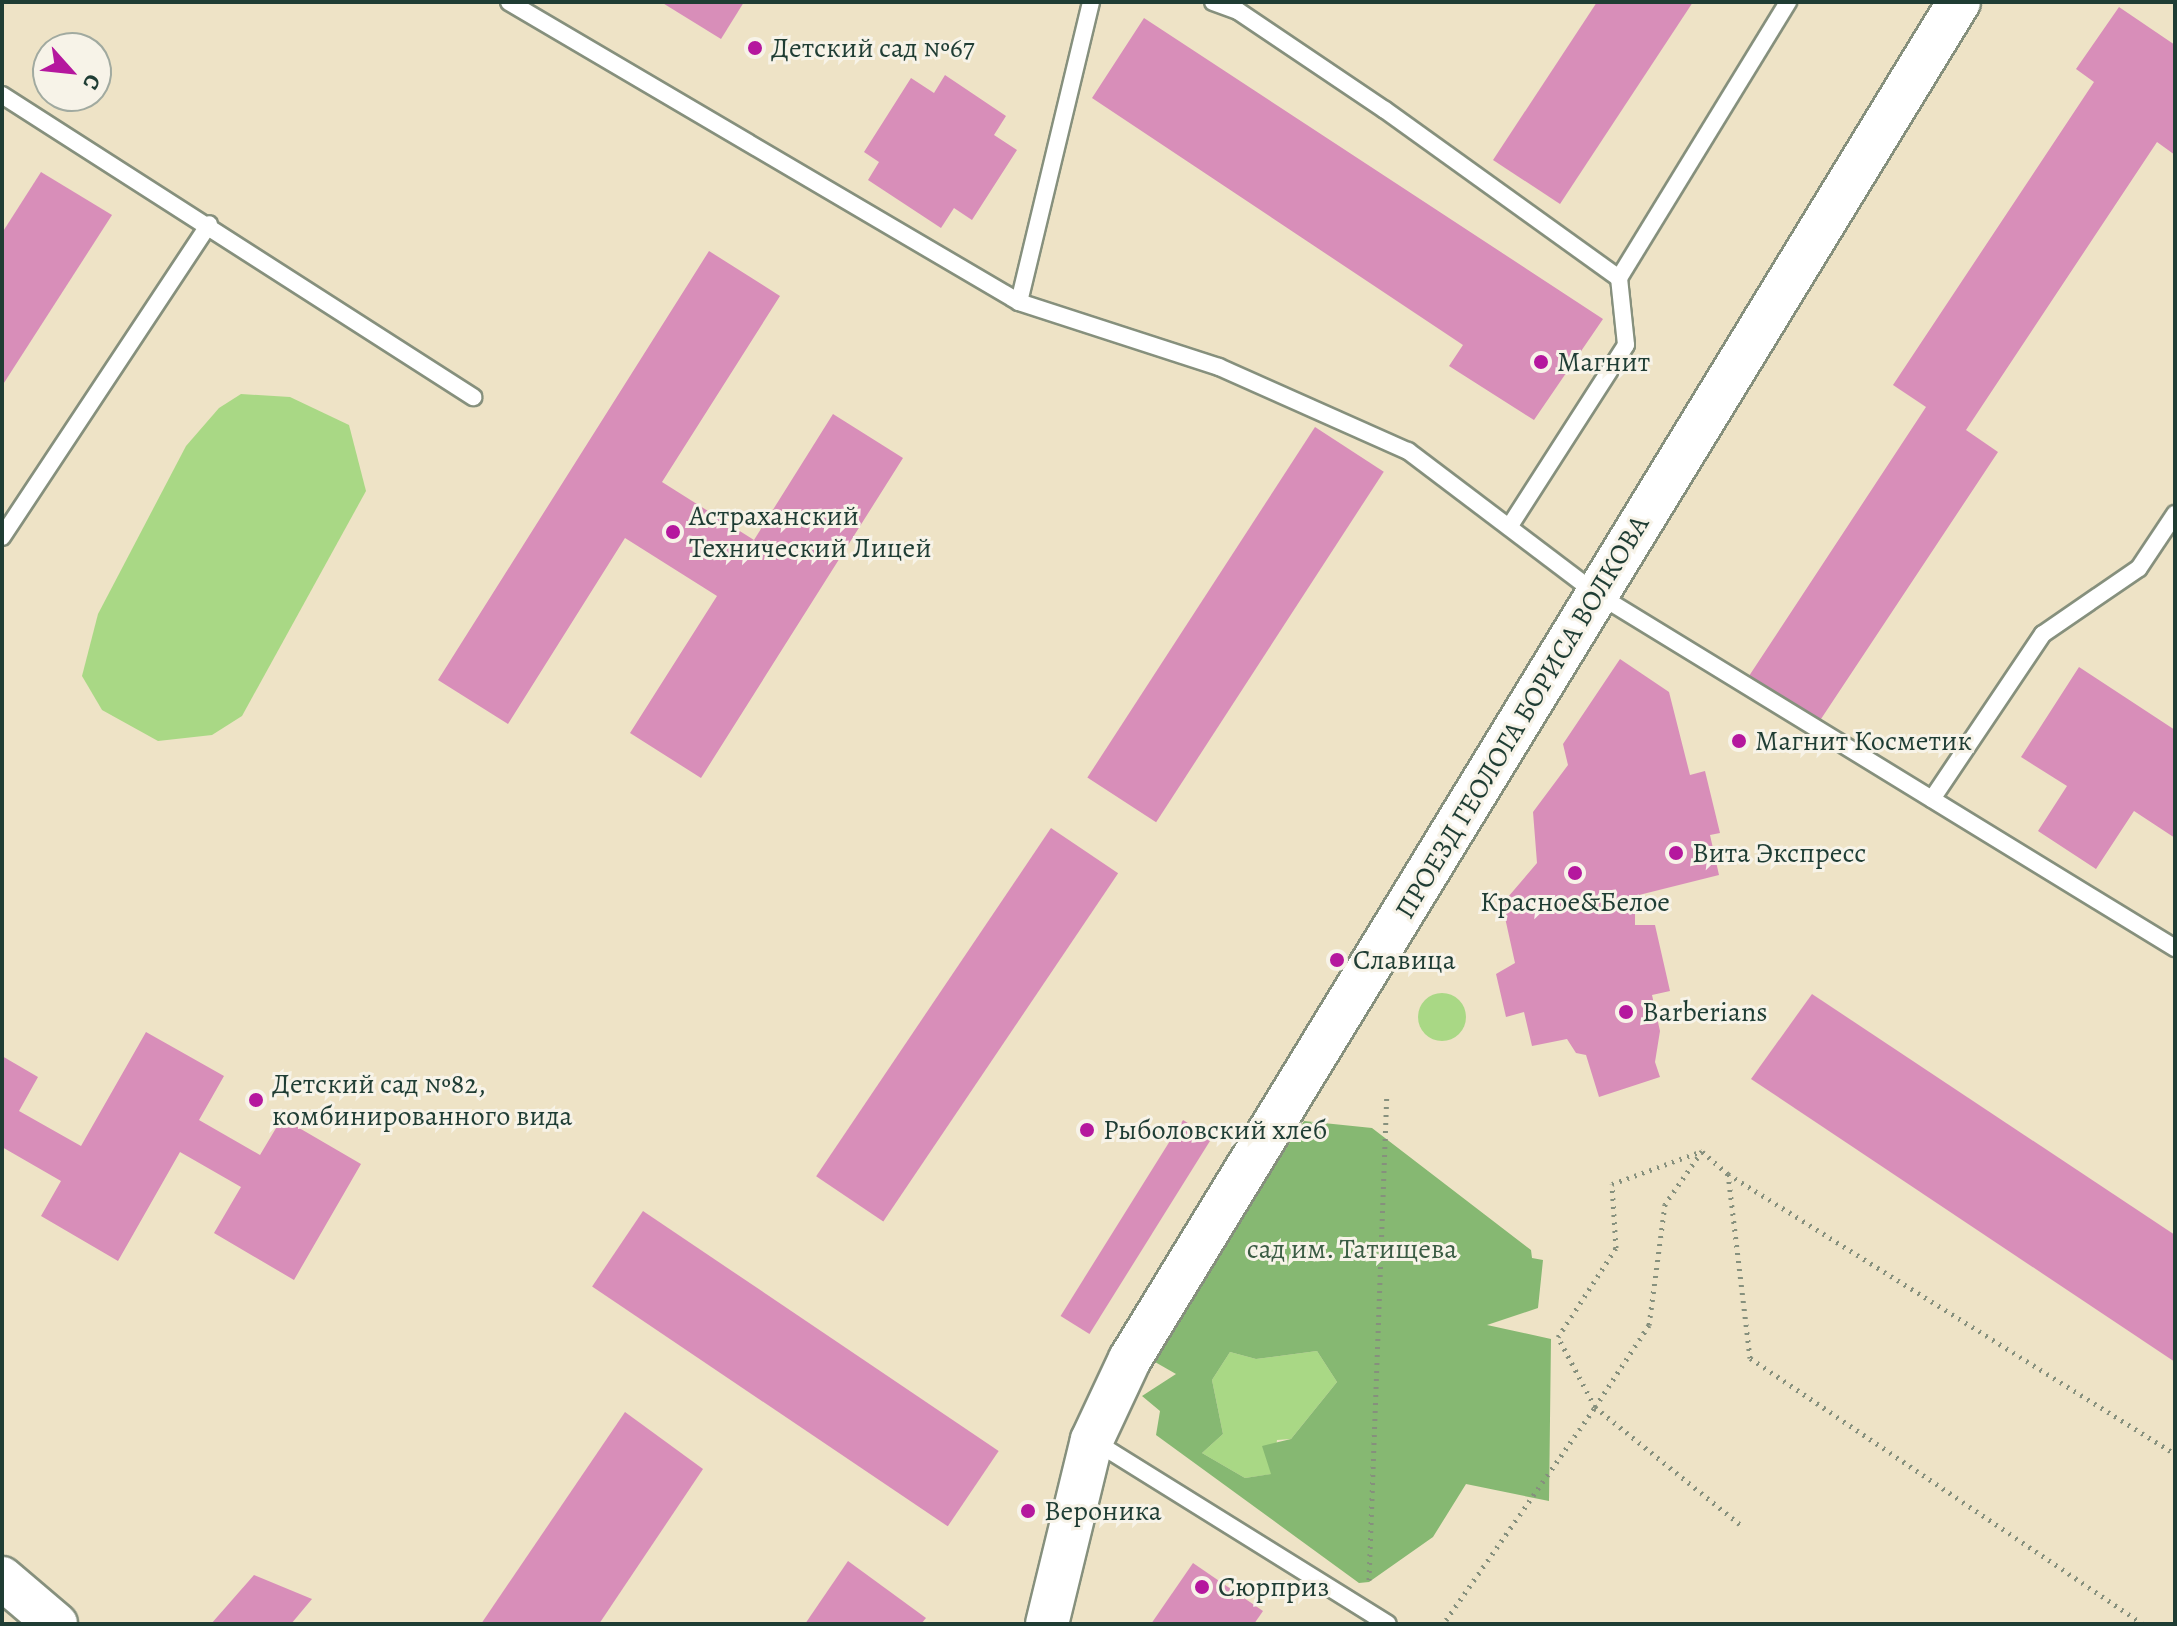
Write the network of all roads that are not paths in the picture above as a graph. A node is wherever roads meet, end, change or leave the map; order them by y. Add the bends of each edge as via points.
1 (509, 2) edge
2 (1091, 2) edge
3 (1213, 2) edge
4 (1788, 2) edge
5 (1959, 2) edge
6 (1241, 7) edge
7 (2, 95) edge
8 (209, 224) junction
9 (1619, 278) junction
10 (1019, 302) junction
11 (473, 397) dead end
12 (2175, 514) edge
13 (1509, 527) junction
14 (2, 537) edge
15 (1597, 594) junction
16 (1932, 799) junction
17 (2175, 948) edge
18 (1092, 1440) junction
19 (2, 1578) edge
20 (56, 1624) edge
21 (1047, 1624) edge
22 (1388, 1624) edge

1 - 10 lane
2 - 10 lane
3 - 6 lane
4 - 9 lane
5 - 15 street, ПРОЕЗД ГЕОЛОГА БОРИСА ВОЛКОВА
6 - 9 lane
7 - 8 lane
8 - 11 lane
8 - 14 lane
9 - 13 lane via 1626,345
10 - 13 lane via 1219,367 1408,451
12 - 16 lane via 2139,568 2043,634
13 - 15 lane
15 - 16 lane
15 - 18 street, ПРОЕЗД ГЕОЛОГА БОРИСА ВОЛКОВА via 1130,1359
16 - 17 lane
18 - 21 street, ПРОЕЗД ГЕОЛОГА БОРИСА ВОЛКОВА
18 - 22 lane
19 - 20 street

